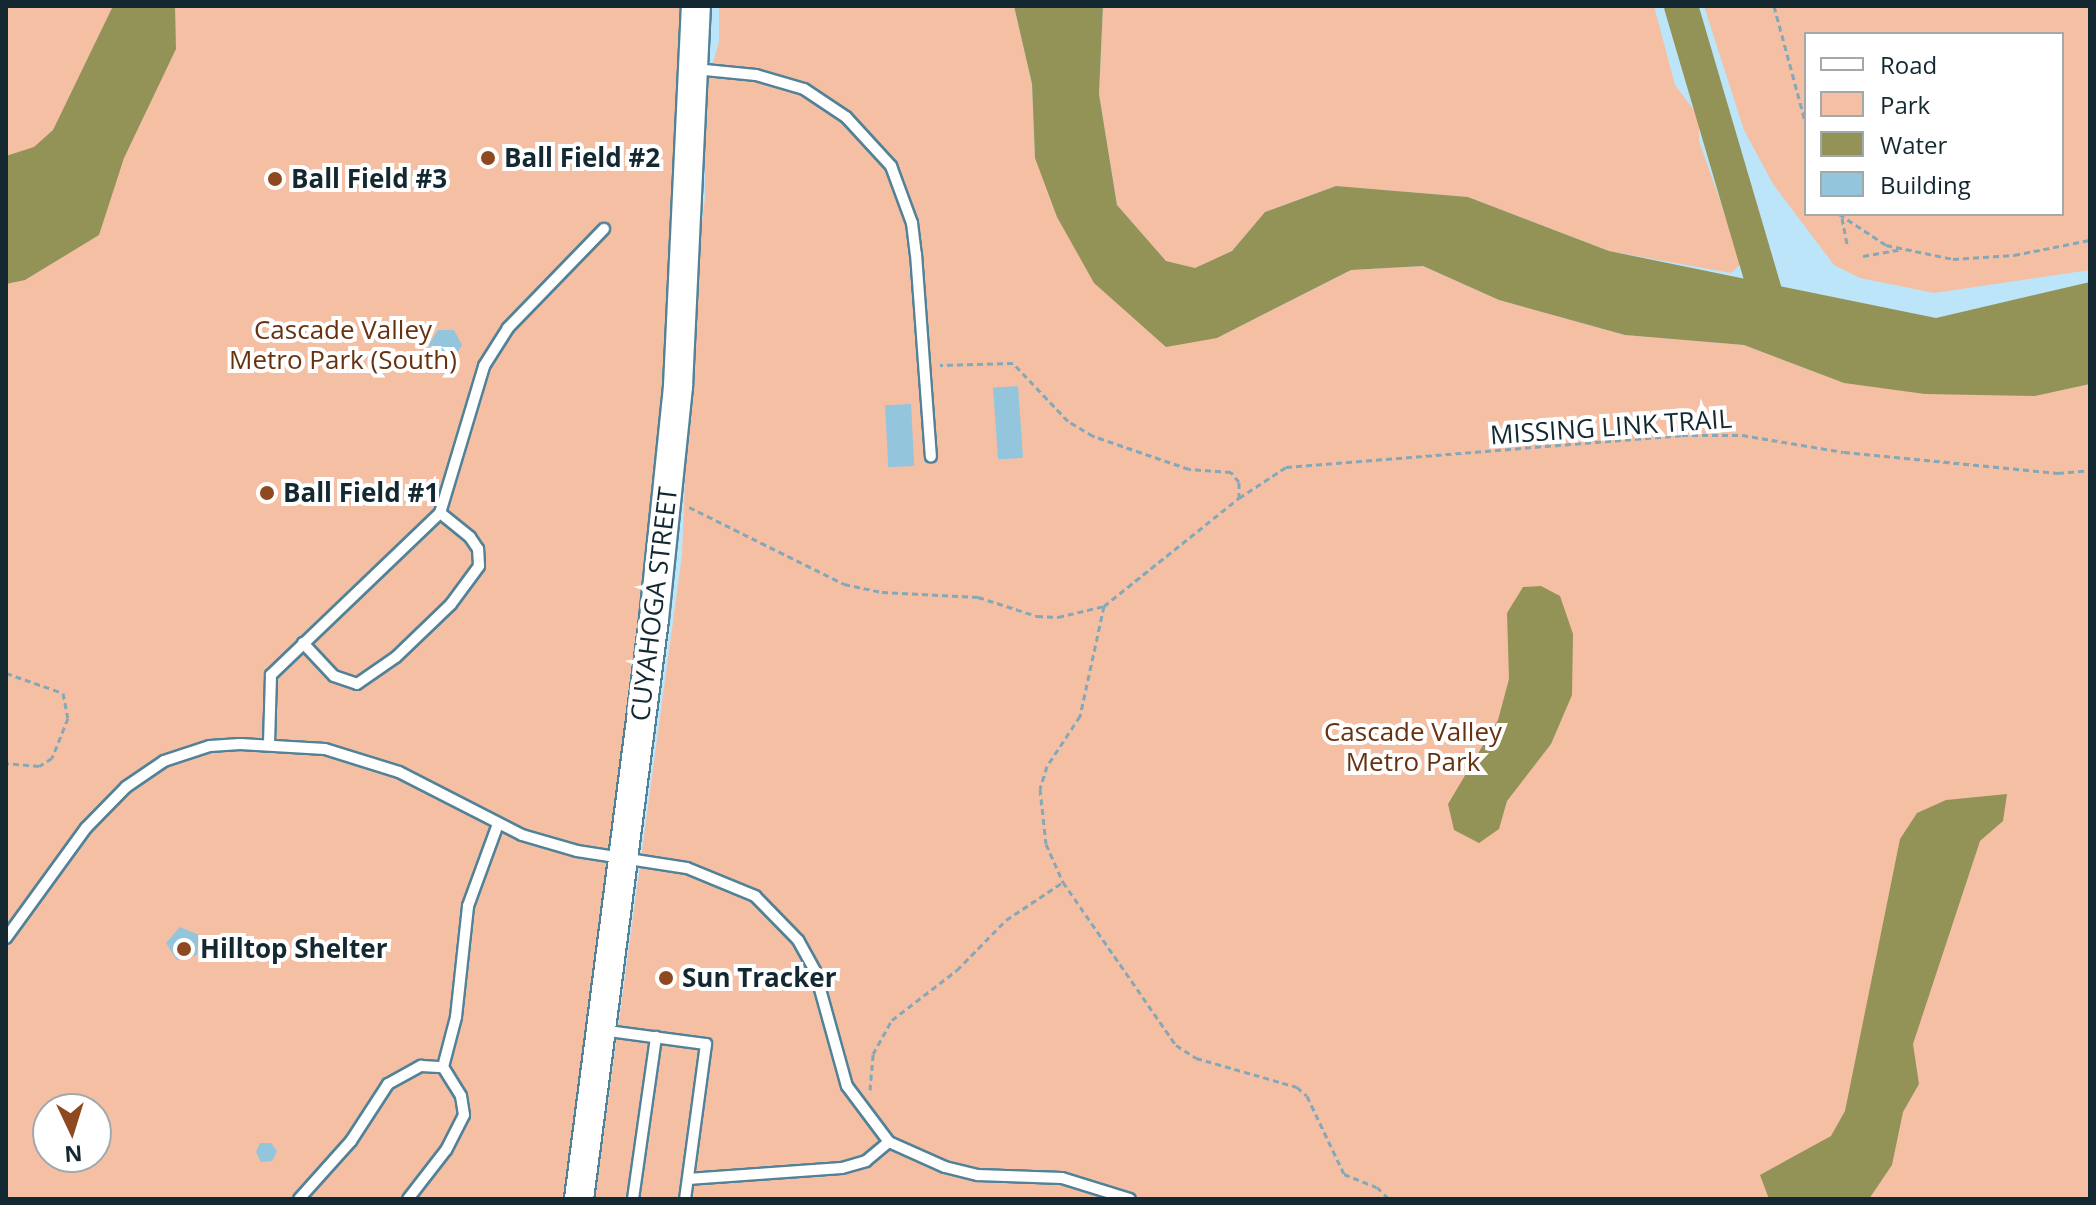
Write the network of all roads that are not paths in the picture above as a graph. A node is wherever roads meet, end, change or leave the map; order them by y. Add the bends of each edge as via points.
1 (696, 6) edge
2 (693, 69) junction
3 (604, 229) dead end
4 (931, 456) dead end
5 (440, 513) junction
6 (303, 643) junction
7 (269, 743) junction
8 (498, 824) junction
9 (622, 858) junction
10 (6, 938) edge
11 (601, 1030) junction
12 (656, 1037) junction
13 (443, 1067) junction
14 (889, 1142) junction
15 (688, 1179) junction
16 (299, 1199) edge
17 (408, 1199) edge
18 (579, 1199) edge
19 (633, 1199) edge
20 (685, 1199) edge
21 (1130, 1199) edge

1 - 2 street, CUYAHOGA STREET
2 - 4 lane via 756,75 804,89 846,117 880,151 901,188 912,223
2 - 9 street, CUYAHOGA STREET via 678,386
3 - 5 lane via 508,328 484,366
5 - 6 lane via 367,588
5 - 6 lane via 470,537 478,549 479,566 451,604 396,657 357,684 334,676
6 - 7 lane via 271,675
7 - 8 lane via 362,758 435,788
7 - 10 lane via 210,746 144,774 86,828
8 - 9 lane via 547,844
8 - 13 lane via 468,906 456,1017
9 - 11 street, CUYAHOGA STREET
9 - 14 lane via 723,880 777,915 815,971 838,1064 864,1112
11 - 12 lane
11 - 18 street, CUYAHOGA STREET
12 - 15 lane via 706,1044
12 - 19 lane
13 - 16 lane via 421,1066 388,1084 351,1141
13 - 17 lane via 461,1096 464,1115 446,1150
14 - 15 lane via 866,1161 842,1168
14 - 21 lane via 978,1175 1062,1178
15 - 20 lane

